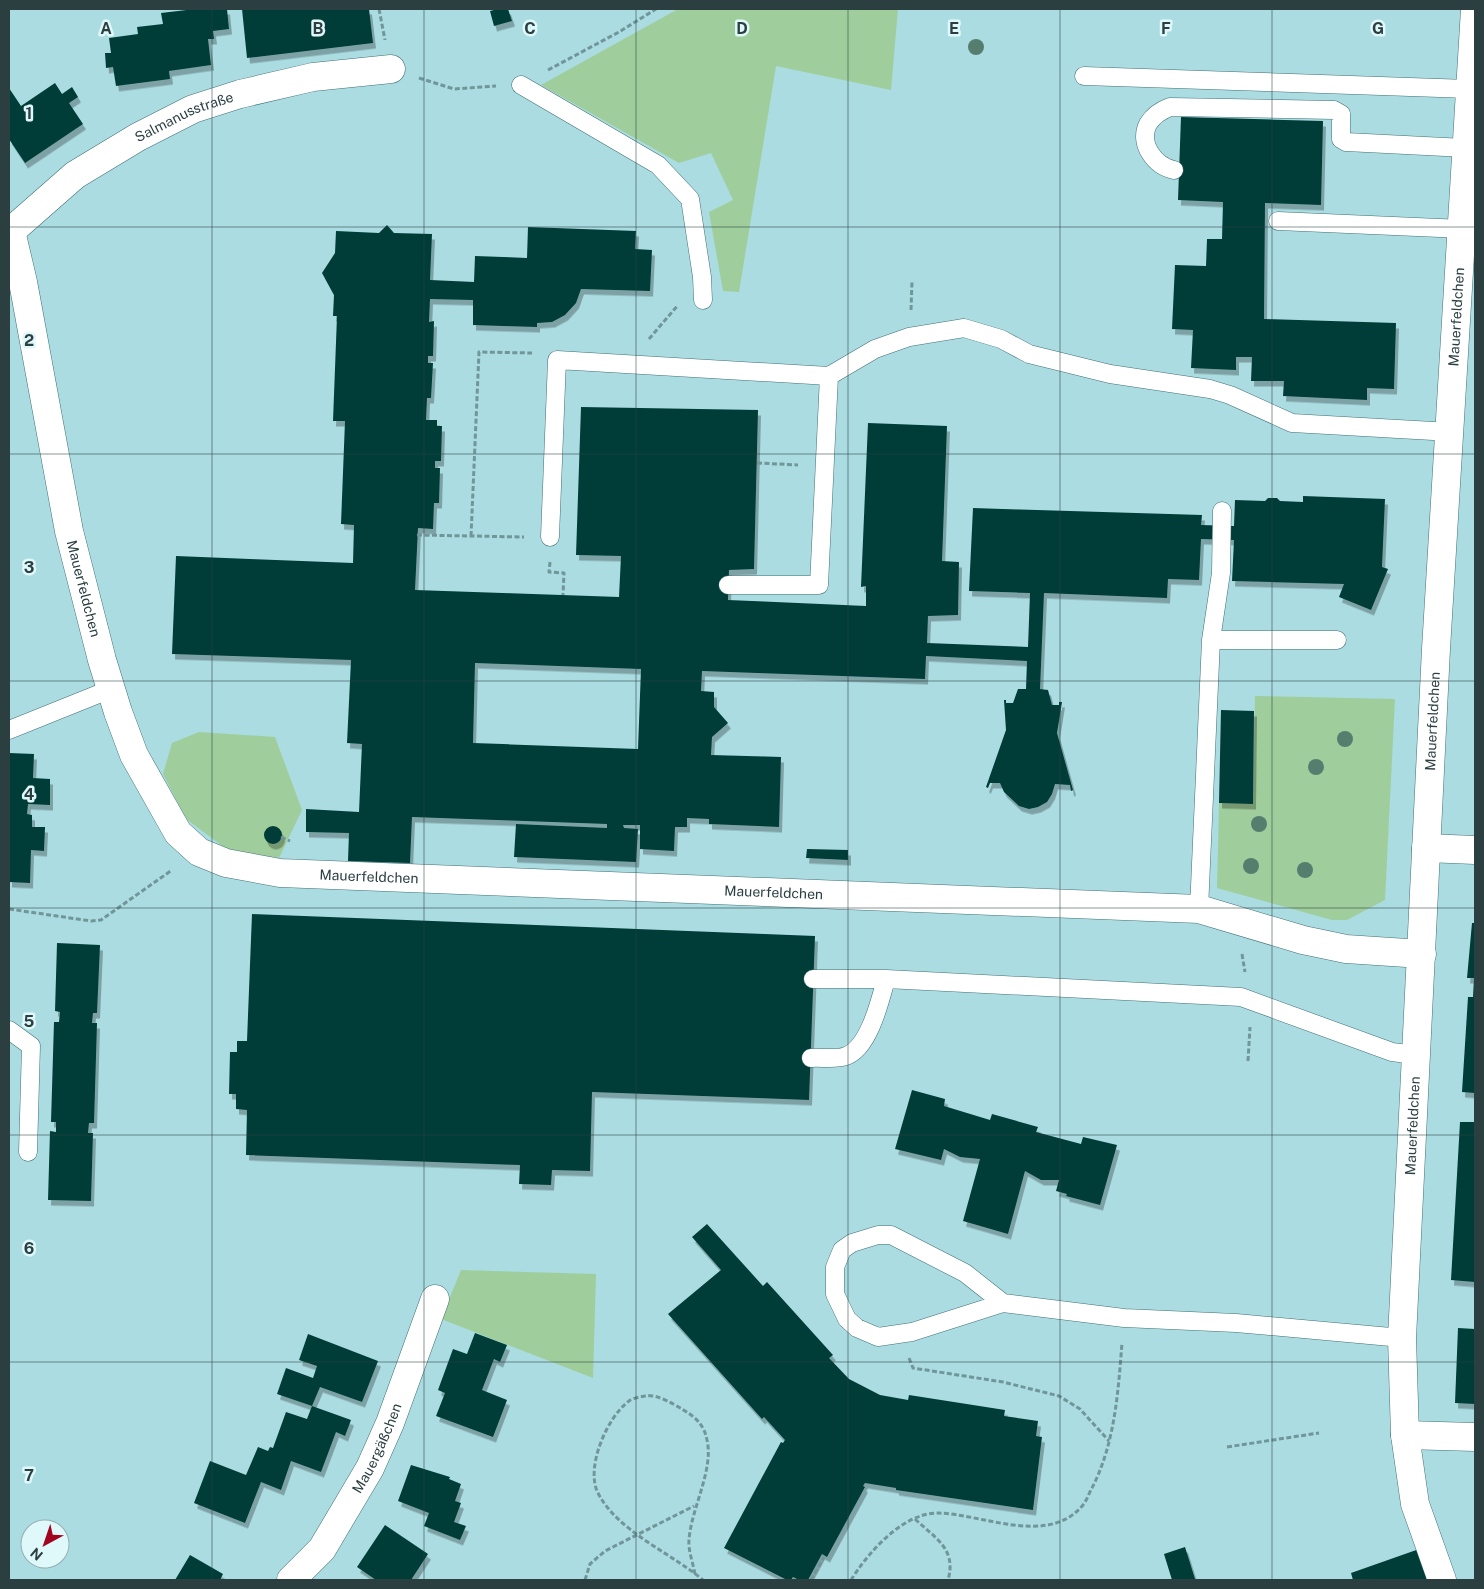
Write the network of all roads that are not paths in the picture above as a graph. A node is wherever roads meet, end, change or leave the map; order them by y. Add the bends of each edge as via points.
1 (1475, 24) edge
2 (390, 69) dead end
3 (1084, 76) dead end
4 (521, 85) dead end
5 (1469, 89) junction
6 (1468, 153) edge
7 (1174, 170) dead end
8 (1467, 217) edge
9 (1278, 221) dead end
10 (10, 232) edge
11 (1468, 269) edge
12 (702, 300) dead end
13 (829, 376) junction
14 (1451, 432) junction
15 (1222, 511) dead end
16 (550, 537) road end
17 (728, 585) dead end
18 (1212, 640) junction
19 (1337, 640) dead end
20 (111, 689) junction
21 (9, 730) edge
22 (1426, 848) junction
23 (1475, 850) edge
24 (1199, 909) junction
25 (1422, 954) junction
26 (813, 979) dead end
27 (886, 979) junction
28 (9, 1030) edge
29 (1415, 1055) junction
30 (811, 1058) dead end
31 (28, 1152) dead end
32 (435, 1299) dead end
33 (1003, 1303) junction
34 (1402, 1338) junction
35 (1405, 1435) junction
36 (1475, 1437) edge
37 (290, 1580) edge
38 (1442, 1580) edge

1 - 5 street, Mauerfeldchen
2 - 10 street, Salmanusstraße via 313,77 193,109 75,175
3 - 5 lane
4 - 12 lane via 658,165 690,199 702,276
5 - 6 street, Mauerfeldchen
6 - 7 lane via 1346,142 1341,139 1341,114 1334,110 1170,107 1161,111 1148,125 1146,135 1151,156 1164,168
6 - 8 street, Mauerfeldchen
8 - 9 lane
8 - 11 street, Mauerfeldchen
10 - 20 street, Mauerfeldchen via 23,282 69,531
11 - 14 street, Mauerfeldchen
13 - 14 lane via 875,349 909,337 964,328 1001,339 1029,354 1056,361 1110,374 1210,389 1292,423
13 - 16 lane via 557,360
13 - 17 lane via 819,585
14 - 22 street, Mauerfeldchen
15 - 18 lane via 1220,573
18 - 19 lane
18 - 24 lane
20 - 21 lane
20 - 24 street, Mauerfeldchen via 134,754 178,833 200,852 226,863 280,873
22 - 23 street
22 - 25 street, Mauerfeldchen
24 - 25 street, Mauerfeldchen via 1346,950
25 - 29 street, Mauerfeldchen
26 - 27 lane
27 - 29 lane via 1241,997 1392,1052
27 - 30 lane via 870,1028 856,1049 845,1057
28 - 31 lane via 31,1046
29 - 34 street, Mauerfeldchen
32 - 37 street, Mauergäßchen via 390,1424 370,1468 322,1548
33 - 33 lane via 965,1273 891,1235 863,1238 842,1250 835,1267 835,1294 847,1319 857,1328 878,1337 912,1332
33 - 34 lane via 1124,1318 1236,1323
34 - 35 street, Mauerfeldchen
35 - 36 street
35 - 38 street, Mauerfeldchen via 1415,1504

